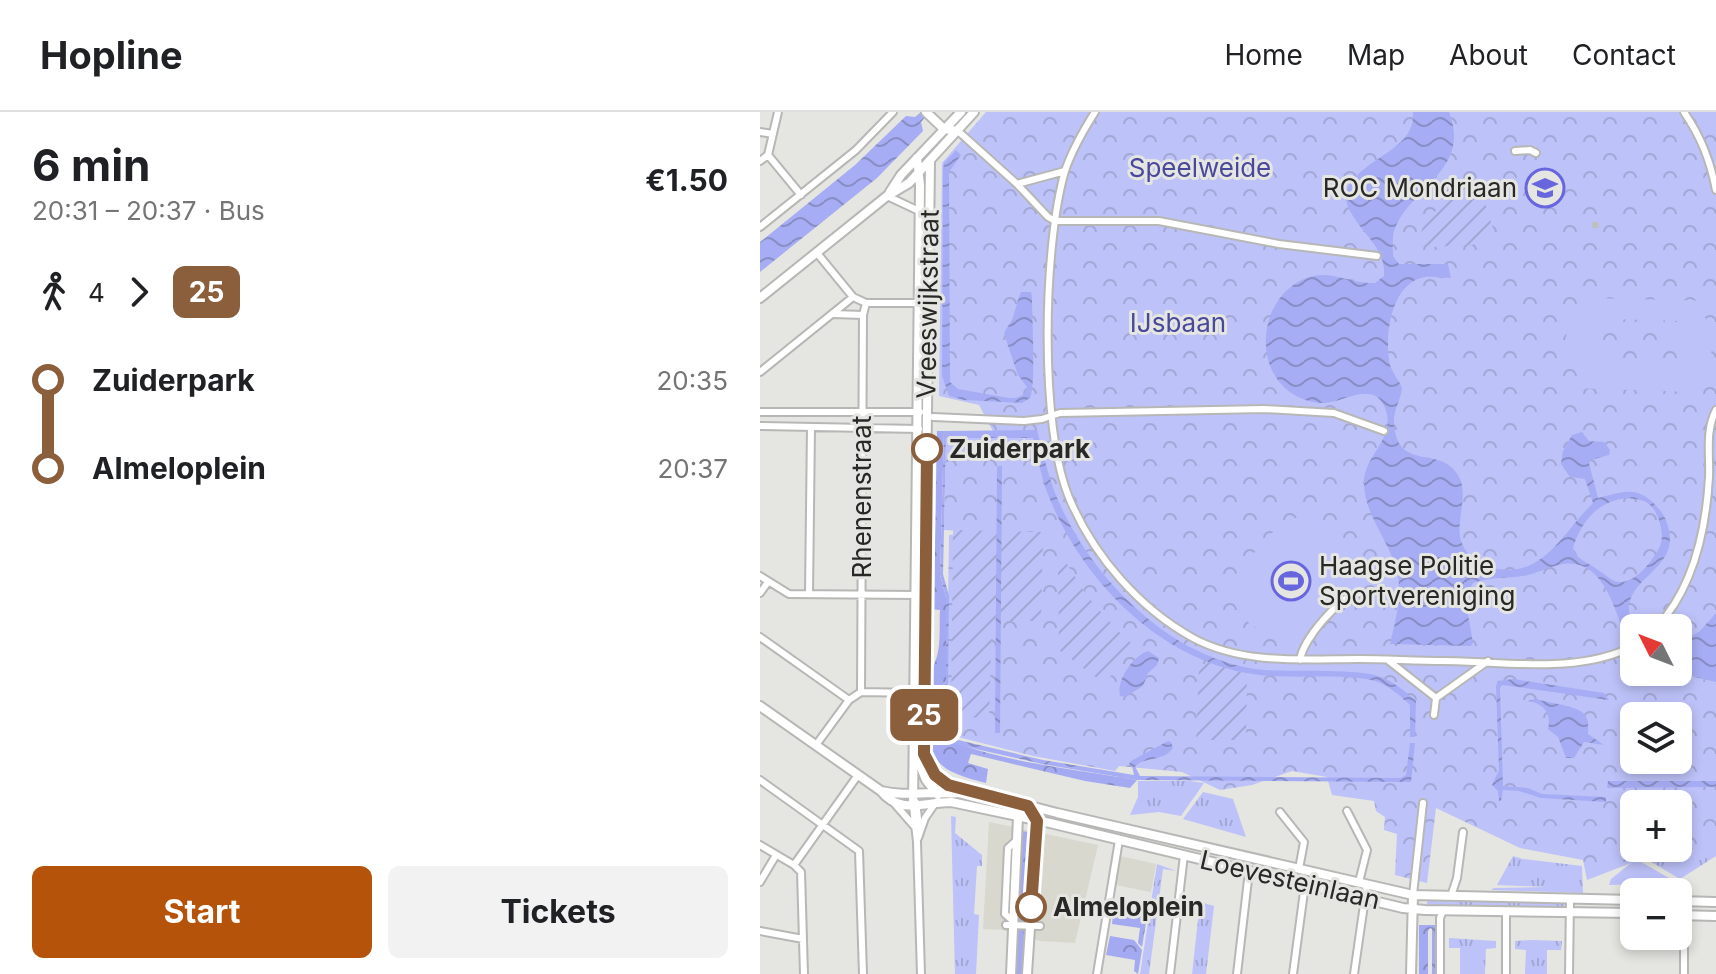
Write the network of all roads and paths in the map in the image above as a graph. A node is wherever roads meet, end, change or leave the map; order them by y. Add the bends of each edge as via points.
1 (778, 112) edge
2 (893, 112) edge
3 (974, 112) edge
4 (1095, 112) edge
5 (1684, 112) edge
6 (927, 113) edge
7 (955, 114) edge
8 (944, 129) junction
9 (958, 131) junction
10 (760, 132) edge
11 (773, 134) junction
12 (1515, 151) dead end
13 (1536, 153) dead end
14 (768, 155) junction
15 (917, 158) junction
16 (760, 161) edge
17 (930, 162) junction
18 (1065, 171) junction
19 (919, 173) junction
20 (1017, 184) junction
21 (1716, 190) edge
22 (801, 195) junction
23 (887, 196) junction
24 (919, 211) junction
25 (1055, 221) junction
26 (760, 227) edge
27 (817, 253) junction
28 (1377, 256) dead end
29 (853, 297) junction
30 (760, 298) edge
31 (866, 303) junction
32 (924, 303) junction
33 (833, 314) junction
34 (863, 315) junction
35 (760, 372) edge
36 (1716, 410) edge
37 (760, 412) edge
38 (864, 412) junction
39 (926, 414) junction
40 (1052, 415) junction
41 (760, 426) edge
42 (811, 427) junction
43 (863, 427) junction
44 (923, 429) junction
45 (1384, 431) dead end
46 (760, 576) edge
47 (768, 582) junction
48 (760, 593) edge
49 (1359, 593) dead end
50 (809, 594) junction
51 (921, 594) junction
52 (862, 595) junction
53 (1668, 614) edge
54 (760, 637) edge
55 (1620, 650) edge
56 (1300, 660) junction
57 (1389, 661) junction
58 (1489, 661) junction
59 (861, 692) junction
60 (920, 693) junction
61 (1436, 698) junction
62 (849, 700) junction
63 (760, 706) edge
64 (1434, 715) dead end
65 (816, 745) junction
66 (915, 750) junction
67 (858, 775) junction
68 (938, 778) junction
69 (760, 780) edge
70 (881, 791) junction
71 (970, 791) junction
72 (913, 795) junction
73 (937, 796) junction
74 (894, 803) junction
75 (1423, 803) dead end
76 (916, 806) junction
77 (1028, 806) junction
78 (1347, 811) dead end
79 (1280, 812) dead end
80 (1018, 817) junction
81 (1037, 821) junction
82 (823, 825) junction
83 (917, 829) junction
84 (1463, 832) dead end
85 (1119, 840) junction
86 (760, 845) edge
87 (776, 855) junction
88 (1184, 855) junction
89 (794, 865) junction
90 (1299, 869) junction
91 (1249, 871) junction
92 (760, 882) edge
93 (1363, 883) junction
94 (1305, 884) junction
95 (1413, 895) junction
96 (1451, 896) junction
97 (1364, 898) junction
98 (1570, 899) junction
99 (1620, 900) edge
100 (1692, 901) edge
101 (1716, 902) edge
102 (1411, 909) junction
103 (1443, 911) junction
104 (1506, 911) junction
105 (1569, 912) junction
106 (1620, 913) edge
107 (1692, 915) edge
108 (1716, 916) edge
109 (1011, 925) junction
110 (1040, 926) dead end
111 (1030, 928) junction
112 (760, 931) edge
113 (803, 939) junction
114 (1683, 950) edge
115 (804, 974) edge
116 (863, 974) edge
117 (921, 974) edge
118 (1011, 974) edge
119 (1027, 974) edge
120 (1097, 974) edge
121 (1170, 974) edge
122 (1237, 974) edge
123 (1293, 974) edge
124 (1354, 974) edge
125 (1411, 974) edge
126 (1440, 974) edge
127 (1506, 974) edge
128 (1569, 974) edge
129 (1684, 974) edge

1 - 11 street
2 - 22 street
3 - 9 main road
4 - 18 street
5 - 21 street via 1710,161
6 - 8 main road
7 - 8 main road
7 - 9 main road
8 - 9 main road
8 - 15 main road
9 - 17 main road
9 - 20 street
10 - 11 street
11 - 14 street
12 - 13 street
14 - 16 street
14 - 22 street
15 - 19 main road, Vreeswijkstraat
15 - 23 main road
17 - 19 main road
17 - 32 main road, Vreeswijkstraat
18 - 20 street
18 - 25 street
19 - 23 main road
19 - 24 main road, Vreeswijkstraat
20 - 25 street
22 - 26 street
23 - 24 street, Vreeswijkstraat
23 - 27 main road
24 - 32 main road, Vreeswijkstraat
25 - 28 street via 1159,221
25 - 40 street via 1049,330
27 - 29 street
27 - 30 main road
29 - 31 street
29 - 33 street
31 - 32 street
31 - 34 street, Rhenenstraat
32 - 39 main road, Vreeswijkstraat
33 - 34 street
33 - 35 street
34 - 38 street, Rhenenstraat
36 - 53 street via 1710,423 1703,526
37 - 38 street
38 - 39 street
38 - 43 street, Rhenenstraat
39 - 40 street via 1024,421
39 - 44 main road, Vreeswijkstraat
40 - 45 street via 1264,409 1334,413
40 - 56 street via 1053,441 1071,501 1088,534 1132,592 1195,639 1247,657
41 - 42 street
42 - 43 street
42 - 50 street
43 - 44 street
43 - 52 street, Rhenenstraat
44 - 51 main road, Vreeswijkstraat
46 - 47 street
47 - 48 street
47 - 50 street via 785,593
49 - 56 street via 1343,600 1306,641
50 - 52 street
51 - 52 street
51 - 60 main road, Vreeswijkstraat
52 - 59 street, Rhenenstraat
54 - 62 street
55 - 58 street via 1567,663
56 - 57 street
57 - 58 street
57 - 61 street
58 - 61 street
59 - 60 street
59 - 62 street
60 - 66 main road, Vreeswijkstraat
60 - 68 main road, Vreeswijkstraat via 924,754
61 - 64 street
62 - 65 street
63 - 65 main road
65 - 67 main road
66 - 72 main road, Vreeswijkstraat
66 - 73 main road, Vreeswijkstraat via 918,766
67 - 70 main road
67 - 82 street
68 - 71 main road
68 - 73 main road, Vreeswijkstraat
69 - 82 street
70 - 72 main road
70 - 74 main road
71 - 73 main road
71 - 77 main road, Loevesteinlaan
72 - 73 main road
72 - 76 main road, Vreeswijkstraat
73 - 76 main road
73 - 80 main road, Loevesteinlaan
73 - 83 street, Vreeswijkstraat
74 - 76 main road
74 - 83 street
75 - 95 street
76 - 83 street, Vreeswijkstraat
77 - 80 main road
77 - 81 main road
77 - 90 main road, Loevesteinlaan
78 - 93 street, Loevesteinlaan via 1366,844
79 - 90 street, Loevesteinlaan via 1304,842
80 - 81 main road, Loevesteinlaan
80 - 109 main road
81 - 85 main road, Loevesteinlaan
81 - 111 main road
82 - 89 street
82 - 116 street via 859,851
83 - 117 street, Vreeswijkstraat
84 - 96 street
85 - 88 main road, Loevesteinlaan
85 - 120 street
86 - 87 street
87 - 89 street
87 - 92 street
88 - 91 main road, Loevesteinlaan
88 - 121 street
89 - 113 street via 801,872
90 - 93 main road, Loevesteinlaan
91 - 94 main road, Loevesteinlaan
91 - 122 street
93 - 95 main road, Loevesteinlaan
93 - 97 street
94 - 97 main road, Loevesteinlaan
94 - 123 street
95 - 96 main road, Loevesteinlaan
95 - 102 main road
96 - 98 main road, Loevesteinlaan
97 - 102 main road, Loevesteinlaan
97 - 124 street
98 - 99 main road, Loevesteinlaan
98 - 105 street
100 - 101 main road
102 - 103 main road, Loevesteinlaan
102 - 125 main road
103 - 104 main road, Loevesteinlaan
103 - 126 street
104 - 105 main road, Loevesteinlaan
104 - 127 street
105 - 106 main road, Loevesteinlaan
105 - 128 street
107 - 108 main road
109 - 111 street
109 - 118 main road
110 - 111 street
111 - 119 main road
112 - 113 street
113 - 115 street
114 - 129 street

